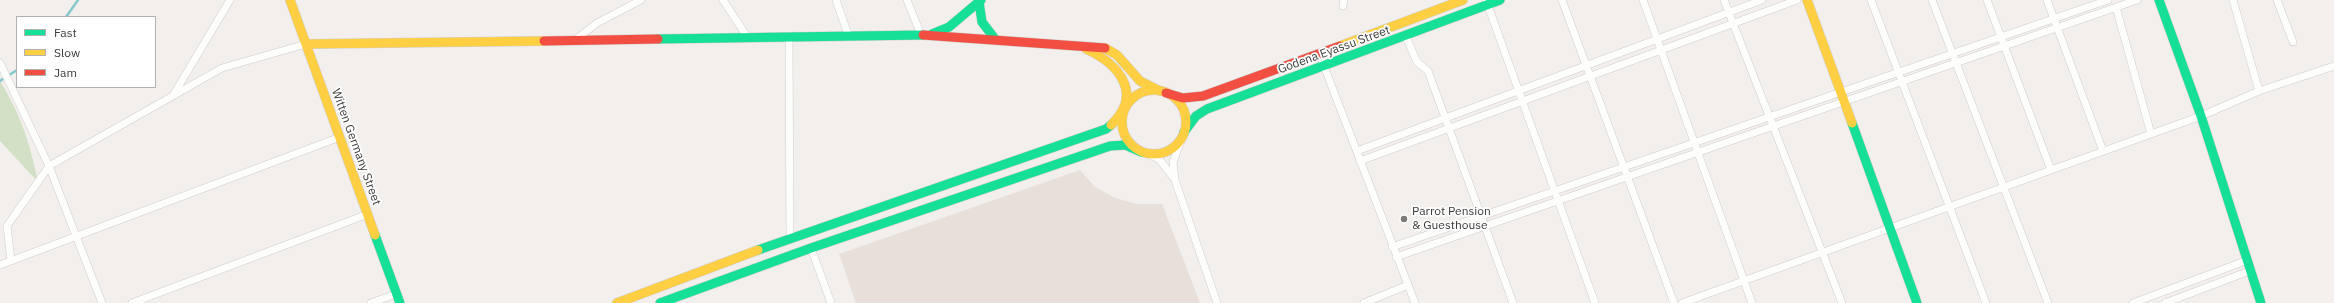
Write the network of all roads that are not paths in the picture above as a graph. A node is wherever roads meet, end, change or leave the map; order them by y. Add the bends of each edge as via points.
1 (230, 0) edge
2 (290, 0) edge
3 (641, 0) edge
4 (723, 0) edge
5 (836, 0) edge
6 (907, 0) edge
7 (1463, 0) edge
8 (1500, 0) edge
9 (1562, 0) edge
10 (1643, 0) edge
11 (1724, 0) edge
12 (1762, 0) edge
13 (1797, 0) edge
14 (1807, 0) edge
15 (1871, 0) edge
16 (1932, 0) edge
17 (1987, 0) edge
18 (2047, 0) edge
19 (2108, 0) edge
20 (2137, 0) edge
21 (2159, 0) edge
22 (2233, 0) edge
23 (2277, 0) edge
24 (980, 1) edge
25 (1486, 2) edge
26 (2116, 7) junction
27 (1728, 12) junction
28 (2054, 19) junction
29 (1733, 24) junction
30 (2057, 28) junction
31 (925, 35) junction
32 (789, 37) junction
33 (849, 37) junction
34 (1406, 37) junction
35 (2001, 37) junction
36 (748, 38) junction
37 (995, 39) junction
38 (1657, 39) junction
39 (575, 40) junction
40 (2293, 42) dead end
41 (306, 44) junction
42 (1063, 45) junction
43 (2005, 46) junction
44 (1661, 50) junction
45 (1319, 53) junction
46 (1953, 53) junction
47 (1956, 63) junction
48 (0, 64) edge
49 (1587, 65) junction
50 (1324, 66) junction
51 (2334, 66) edge
52 (1898, 72) junction
53 (1591, 76) junction
54 (1902, 82) junction
55 (1518, 91) junction
56 (2259, 91) junction
57 (1163, 92) junction
58 (1840, 92) junction
59 (173, 95) junction
60 (1844, 101) junction
61 (1522, 102) junction
62 (1123, 112) junction
63 (1768, 116) junction
64 (2200, 116) junction
65 (1445, 118) junction
66 (1772, 126) junction
67 (1449, 129) junction
68 (2151, 134) junction
69 (1183, 135) junction
70 (340, 137) junction
71 (1694, 142) junction
72 (1357, 151) junction
73 (2103, 151) junction
74 (1698, 152) junction
75 (1144, 153) junction
76 (1360, 161) junction
77 (49, 166) junction
78 (1624, 166) junction
79 (2051, 170) junction
80 (1628, 177) junction
81 (1175, 180) junction
82 (944, 186) junction
83 (2004, 187) junction
84 (1555, 190) junction
85 (1558, 201) junction
86 (950, 202) junction
87 (1949, 206) junction
88 (368, 214) junction
89 (1481, 216) junction
90 (1485, 226) junction
91 (1890, 228) junction
92 (77, 236) junction
93 (790, 238) junction
94 (1392, 247) junction
95 (811, 248) junction
96 (1822, 252) junction
97 (1396, 257) junction
98 (2248, 260) junction
99 (11, 261) junction
100 (0, 265) edge
101 (2252, 270) junction
102 (1744, 280) junction
103 (1408, 285) junction
104 (396, 294) junction
105 (621, 302) edge
106 (102, 303) edge
107 (132, 303) edge
108 (371, 303) edge
109 (400, 303) edge
110 (660, 303) edge
111 (831, 303) edge
112 (1217, 303) edge
113 (1364, 303) edge
114 (1415, 303) edge
115 (1513, 303) edge
116 (1595, 303) edge
117 (1674, 303) edge
118 (1682, 303) edge
119 (1752, 303) edge
120 (1842, 303) edge
121 (1917, 303) edge
122 (1986, 303) edge
123 (2048, 303) edge
124 (2133, 303) edge
125 (2165, 303) edge
126 (2261, 303) edge

1 - 59 street
2 - 41 street, Witten Germany Street
3 - 39 street via 597,23
4 - 36 street
5 - 33 street
6 - 31 street
7 - 45 street, Godena Eyassu Street
8 - 25 street, Godena Eyassu Street
9 - 49 street
10 - 38 street
11 - 27 street
12 - 27 street
13 - 29 street
14 - 58 street
15 - 52 street
16 - 46 street
17 - 35 street
18 - 28 street
19 - 28 street
20 - 26 street
21 - 64 street
22 - 56 street
23 - 40 street
24 - 31 street via 949,27
24 - 37 street via 979,16
25 - 34 street, Godena Eyassu Street
25 - 55 street
26 - 30 street
26 - 68 street
27 - 29 street
27 - 38 street
28 - 30 street
28 - 35 street
29 - 44 street
29 - 63 street
30 - 43 street
30 - 73 street
31 - 33 street
31 - 37 street
32 - 33 street
32 - 36 street
32 - 93 street
34 - 50 street, Godena Eyassu Street
34 - 65 street via 1417,62 1428,71
35 - 43 street
35 - 46 street
36 - 39 street
37 - 42 street
38 - 44 street
38 - 49 street
39 - 41 street
41 - 59 street via 222,68
41 - 70 street, Witten Germany Street
42 - 57 street via 1103,47 1110,50 1140,81
42 - 62 street via 1104,56 1118,69 1126,89
43 - 47 street
43 - 79 street
44 - 53 street
44 - 71 street
45 - 50 street
45 - 57 street, Godena Eyassu Street via 1203,96 1183,98
46 - 47 street
46 - 52 street
47 - 54 street
47 - 83 street
48 - 77 street
49 - 53 street
49 - 55 street
50 - 69 street, Godena Eyassu Street via 1200,112
50 - 72 street
51 - 56 street
52 - 54 street
52 - 58 street
53 - 61 street
53 - 78 street
54 - 60 street
54 - 87 street
55 - 61 street
55 - 65 street
56 - 64 street
57 - 62 street via 1147,91 1135,96
57 - 69 street via 1177,101 1184,112
58 - 60 street
58 - 63 street
59 - 77 street
60 - 66 street
60 - 91 street
61 - 67 street
61 - 84 street
62 - 75 street via 1123,132 1130,144
62 - 82 street via 1118,121 1099,132
63 - 66 street
63 - 71 street
64 - 68 street
64 - 98 street
65 - 67 street
65 - 72 street
66 - 74 street
66 - 96 street
67 - 76 street
67 - 89 street
68 - 73 street
69 - 75 street via 1167,151
69 - 81 street via 1173,162
70 - 88 street, Witten Germany Street
70 - 92 street
71 - 74 street
71 - 78 street
72 - 76 street
73 - 79 street
74 - 80 street
74 - 102 street
75 - 81 street via 1160,159
75 - 86 street via 1125,145 1110,146
76 - 94 street
77 - 92 street
77 - 99 street via 7,226
78 - 80 street
78 - 84 street
79 - 83 street
80 - 85 street
80 - 117 street
81 - 112 street
82 - 86 street
82 - 93 street
83 - 87 street
83 - 123 street
84 - 85 street
84 - 89 street
85 - 90 street
85 - 116 street
86 - 95 street
87 - 91 street
87 - 122 street
88 - 104 street, Witten Germany Street
88 - 107 street
89 - 90 street
89 - 94 street
90 - 97 street
90 - 115 street
91 - 96 street
91 - 121 street
92 - 99 street
92 - 106 street
93 - 105 street
94 - 97 street
95 - 110 street
95 - 111 street
96 - 102 street
96 - 120 street
97 - 103 street
98 - 101 street
98 - 124 street
99 - 100 street
101 - 125 street
101 - 126 street
102 - 118 street
102 - 119 street
103 - 113 street
103 - 114 street
104 - 108 street
104 - 109 street, Witten Germany Street

